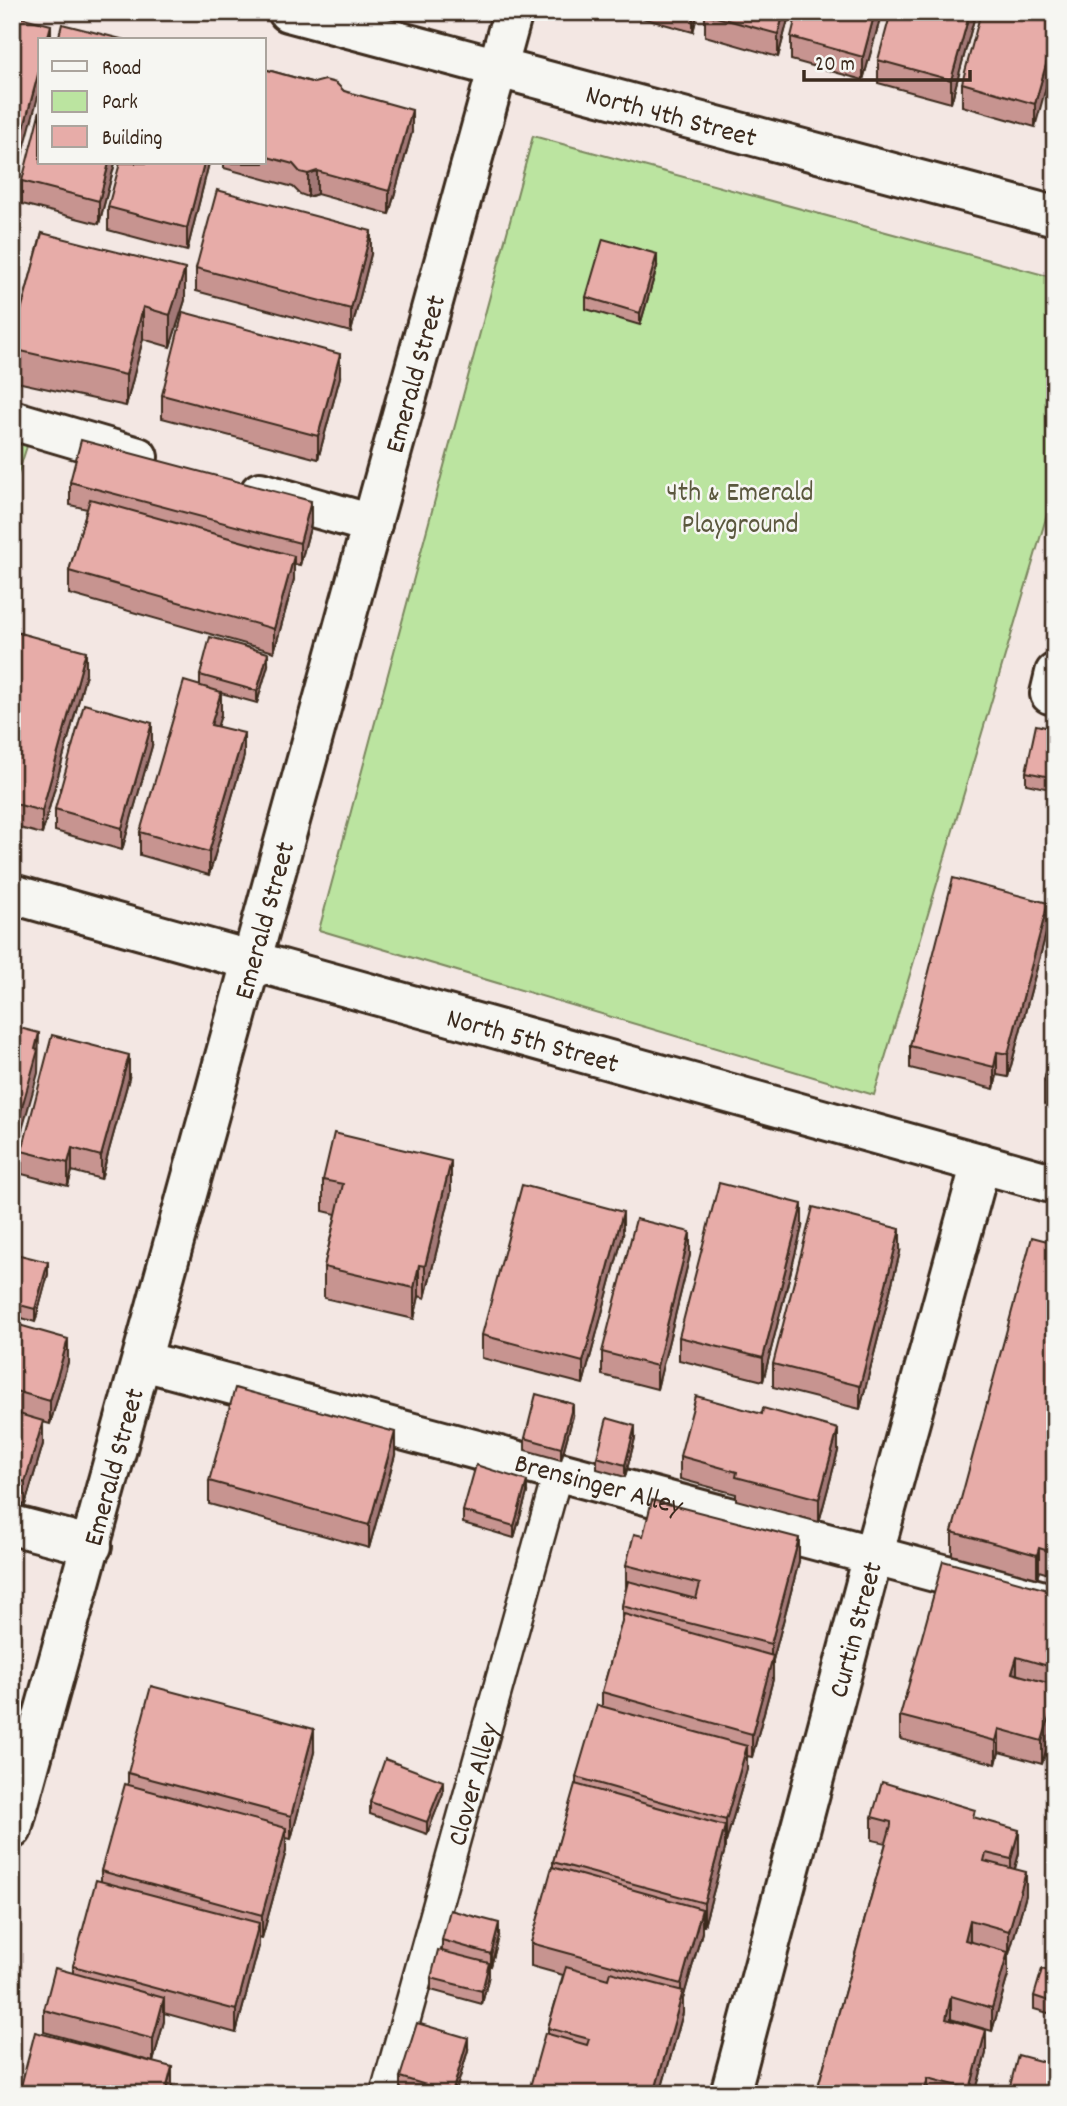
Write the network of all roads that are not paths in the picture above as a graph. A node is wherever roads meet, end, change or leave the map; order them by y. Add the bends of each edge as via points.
1 (288, 12) edge
2 (513, 12) edge
3 (498, 67) junction
4 (1055, 216) edge
5 (12, 420) edge
6 (172, 467) edge
7 (226, 482) edge
8 (372, 524) junction
9 (1055, 673) edge
10 (1055, 695) edge
11 (12, 894) edge
12 (253, 961) junction
13 (981, 1163) junction
14 (1055, 1184) edge
15 (142, 1361) junction
16 (558, 1472) junction
17 (12, 1525) edge
18 (92, 1546) junction
19 (873, 1556) junction
20 (1055, 1604) edge
21 (12, 1829) edge
22 (385, 2094) edge
23 (730, 2094) edge

1 - 3 street, North 4th Street
2 - 3 street, Emerald Street
3 - 4 street, North 4th Street
3 - 8 street, Emerald Street
5 - 6 street
7 - 8 street
8 - 12 street, Emerald Street
9 - 10 street via 1049,694
11 - 12 street, North 5th Street
12 - 13 street, North 5th Street
12 - 15 street, Emerald Street
13 - 14 street, North 5th Street
13 - 19 street, Curtin Street
15 - 16 street, Brensinger Alley
15 - 18 street, Emerald Street
16 - 19 street, Brensinger Alley
16 - 22 lane, Clover Alley
17 - 18 street
18 - 21 street, Emerald Street
19 - 20 street, Brensinger Alley
19 - 23 street, Curtin Street

